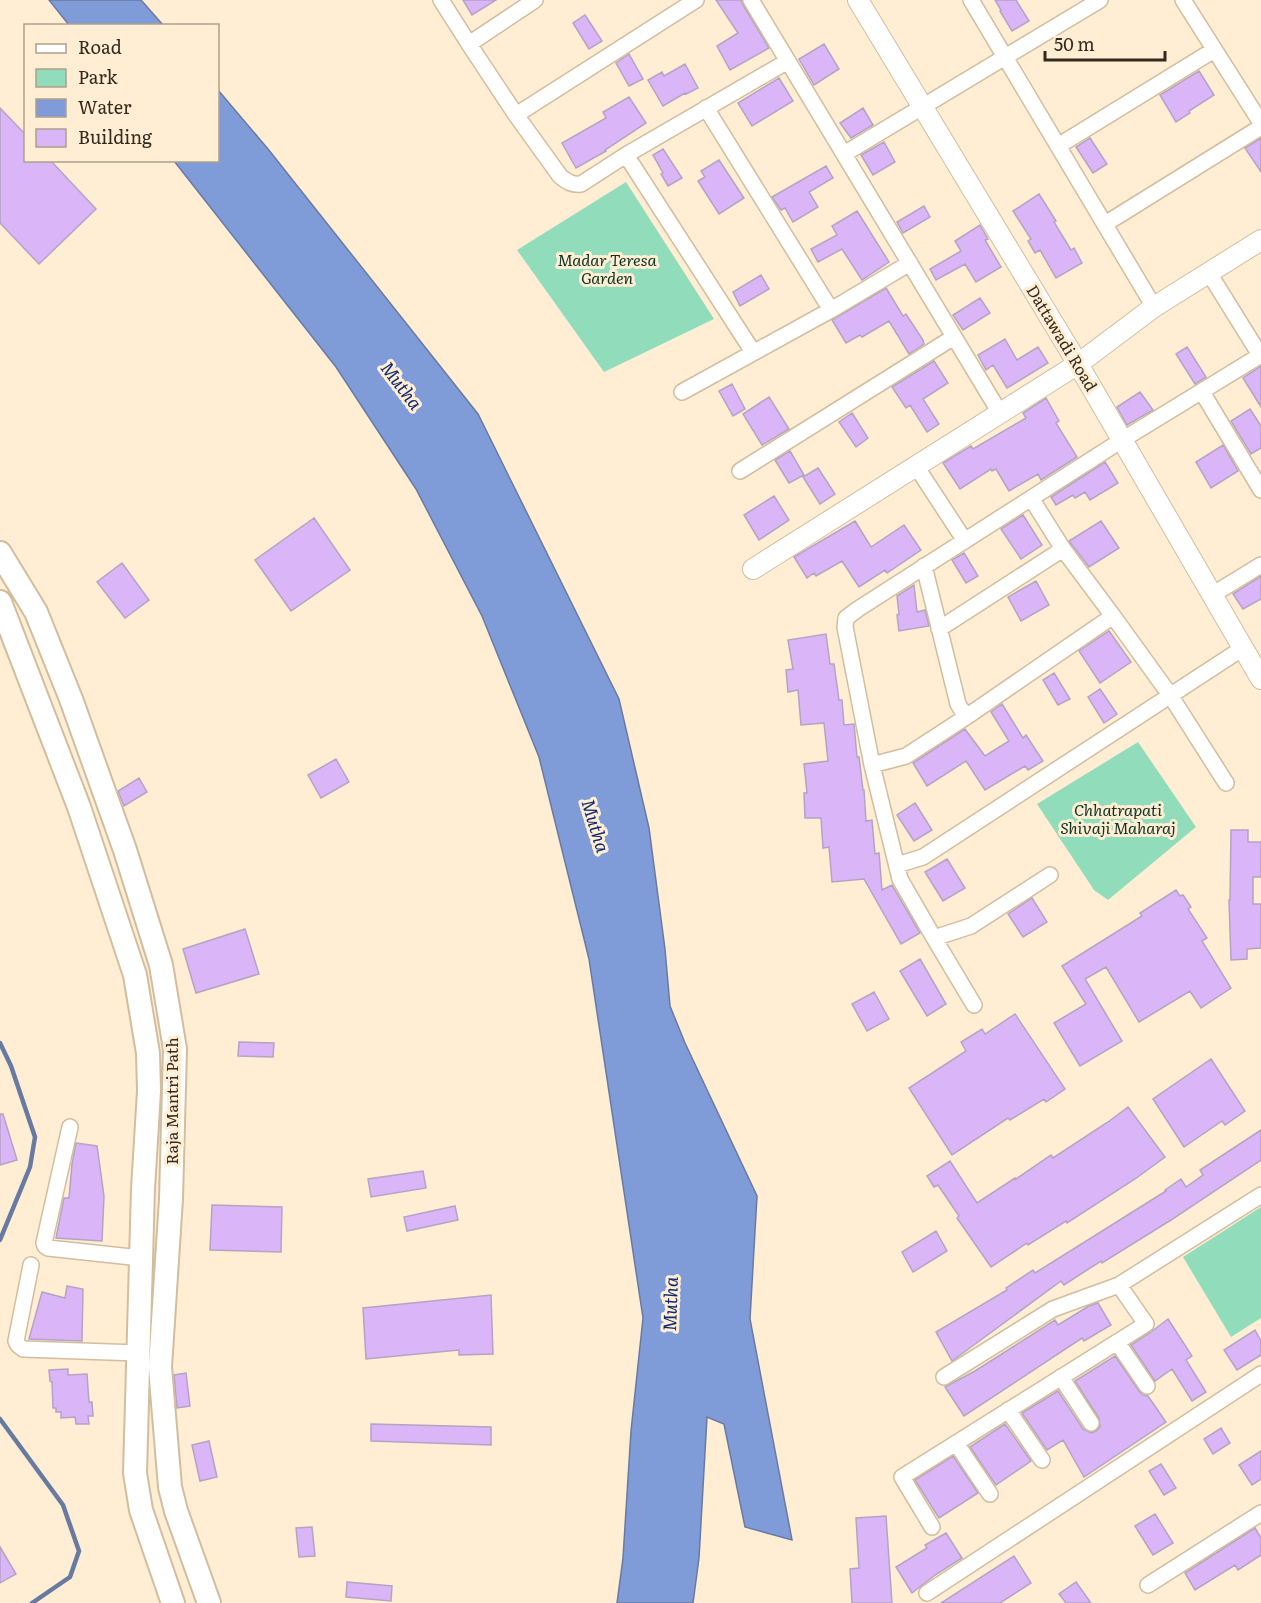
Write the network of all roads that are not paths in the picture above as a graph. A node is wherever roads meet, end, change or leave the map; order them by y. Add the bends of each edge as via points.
1 (441, 0) edge
2 (535, 0) edge
3 (696, 0) edge
4 (751, 0) edge
5 (858, 0) edge
6 (971, 0) edge
7 (1100, 0) edge
8 (1183, 0) edge
9 (469, 44) junction
10 (1214, 50) junction
11 (1005, 57) junction
12 (788, 61) junction
13 (923, 106) junction
14 (706, 108) junction
15 (516, 115) junction
16 (1261, 125) edge
17 (1058, 146) junction
18 (844, 154) junction
19 (626, 155) junction
20 (1105, 224) junction
21 (1261, 240) edge
22 (910, 263) junction
23 (1209, 273) junction
24 (1154, 307) junction
25 (831, 310) junction
26 (954, 337) junction
27 (753, 352) junction
28 (1261, 355) edge
29 (1078, 364) junction
30 (682, 392) dead end
31 (1202, 392) junction
32 (1000, 413) junction
33 (1122, 440) junction
34 (916, 466) junction
35 (1256, 468) edge
36 (740, 471) dead end
37 (1261, 490) edge
38 (1031, 498) junction
39 (965, 541) junction
40 (1063, 549) junction
41 (0, 554) edge
42 (1261, 565) edge
43 (924, 566) junction
44 (753, 569) dead end
45 (1212, 595) junction
46 (0, 602) edge
47 (1113, 616) junction
48 (939, 629) junction
49 (1243, 648) junction
50 (1261, 679) edge
51 (1170, 695) junction
52 (966, 717) junction
53 (872, 765) junction
54 (1226, 783) dead end
55 (897, 865) junction
56 (1050, 875) dead end
57 (933, 938) junction
58 (974, 1005) dead end
59 (70, 1127) dead end
60 (1261, 1195) edge
61 (141, 1258) junction
62 (31, 1265) dead end
63 (1119, 1285) junction
64 (1117, 1342) junction
65 (138, 1353) junction
66 (1261, 1374) edge
67 (944, 1377) dead end
68 (1061, 1377) junction
69 (1147, 1386) dead end
70 (1008, 1410) junction
71 (1091, 1423) dead end
72 (956, 1443) junction
73 (1042, 1460) dead end
74 (990, 1494) dead end
75 (1261, 1513) edge
76 (933, 1527) dead end
77 (1148, 1586) dead end
78 (927, 1593) dead end
79 (173, 1603) edge
80 (209, 1603) edge

1 - 9 street
2 - 9 street
3 - 15 street
4 - 12 street
5 - 13 street, Dattawadi Road
6 - 11 street
7 - 11 street
8 - 10 street
9 - 15 street
10 - 16 street
10 - 17 street
11 - 13 street
11 - 17 street
12 - 14 street
12 - 18 street
13 - 18 street
13 - 29 street, Dattawadi Road
14 - 19 street
14 - 25 street
15 - 19 street via 568,183 580,184
16 - 20 street
17 - 20 street
18 - 22 street
19 - 27 street
20 - 24 street
21 - 23 street
22 - 25 street
22 - 26 street
23 - 24 street
23 - 28 street
24 - 29 street
25 - 27 street
26 - 32 street
26 - 36 street
27 - 30 street
28 - 31 street
29 - 32 street
29 - 33 street, Dattawadi Road
31 - 33 street
31 - 35 street
32 - 34 street
33 - 38 street
33 - 45 street, Dattawadi Road
34 - 39 street
34 - 44 street
35 - 37 street
38 - 39 street
38 - 40 street
39 - 43 street
40 - 47 street
40 - 48 street
41 - 80 main road, Raja Mantri Path via 36,612 71,699 126,850 161,965 175,1057 160,1367 170,1487
42 - 45 street
43 - 48 street
43 - 53 street via 846,618
45 - 49 street, Dattawadi Road
46 - 61 main road, Raja Mantri Path via 80,807 135,975 148,1053 149,1091
47 - 51 street
47 - 52 street
48 - 52 street via 958,705
49 - 50 street, Dattawadi Road
49 - 51 street
51 - 54 street
51 - 55 street via 923,857
52 - 53 street via 906,756
53 - 55 street
55 - 57 street via 900,879
56 - 57 street via 971,926
57 - 58 street
59 - 61 street via 45,1246
60 - 63 street
61 - 65 main road, Raja Mantri Path
62 - 65 street via 18,1345 24,1349
63 - 64 street via 1146,1324
63 - 67 street via 1053,1309
64 - 68 street
64 - 69 street
65 - 79 main road, Raja Mantri Path via 135,1473 141,1509
66 - 78 street
68 - 70 street
68 - 71 street
70 - 72 street
70 - 73 street
72 - 74 street
72 - 76 street via 902,1477
75 - 77 street

